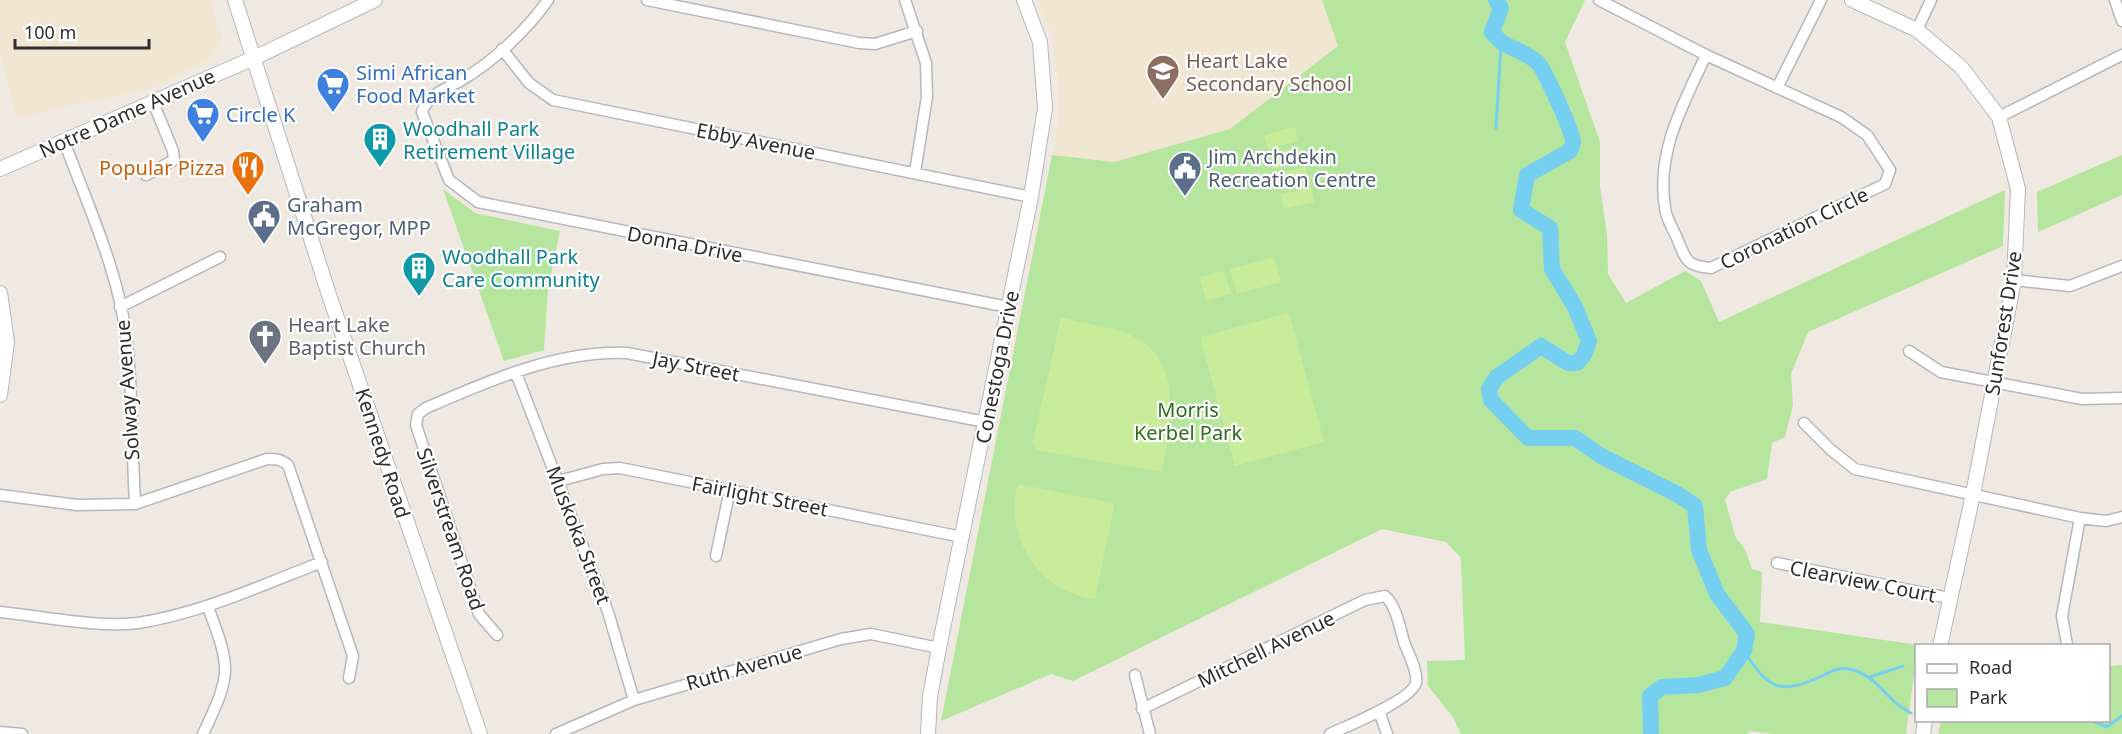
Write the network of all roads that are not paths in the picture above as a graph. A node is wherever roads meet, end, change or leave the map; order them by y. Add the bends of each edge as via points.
1 (235, 0) edge
2 (375, 0) edge
3 (548, 0) edge
4 (648, 0) edge
5 (905, 0) edge
6 (1024, 0) edge
7 (1599, 0) edge
8 (1821, 0) edge
9 (1852, 0) edge
10 (1931, 0) edge
11 (2115, 0) edge
12 (2122, 21) edge
13 (1917, 30) junction
14 (917, 32) junction
15 (502, 49) junction
16 (1706, 55) junction
17 (2122, 55) edge
18 (254, 58) junction
19 (1777, 88) junction
20 (153, 102) junction
21 (1999, 117) junction
22 (64, 141) junction
23 (0, 169) edge
24 (915, 172) junction
25 (146, 175) dead end
26 (1031, 197) junction
27 (220, 257) dead end
28 (2122, 266) edge
29 (2014, 280) junction
30 (0, 293) edge
31 (120, 307) junction
32 (1008, 307) junction
33 (1908, 351) dead end
34 (516, 373) junction
35 (1993, 383) junction
36 (0, 395) edge
37 (2122, 398) edge
38 (417, 418) joint
39 (986, 422) junction
40 (1804, 423) dead end
41 (559, 481) junction
42 (730, 489) junction
43 (1973, 494) junction
44 (0, 495) edge
45 (135, 504) junction
46 (2122, 517) edge
47 (2080, 518) junction
48 (962, 537) junction
49 (716, 556) dead end
50 (322, 562) junction
51 (1777, 563) dead end
52 (1949, 598) junction
53 (208, 606) junction
54 (0, 612) edge
55 (497, 635) dead end
56 (1940, 644) edge
57 (2067, 644) edge
58 (939, 648) junction
59 (1135, 675) dead end
60 (349, 678) dead end
61 (634, 700) junction
62 (1142, 709) junction
63 (1379, 711) junction
64 (0, 732) edge
65 (21, 734) edge
66 (203, 734) edge
67 (480, 734) edge
68 (556, 734) edge
69 (928, 734) edge
70 (1150, 734) edge
71 (1330, 734) edge
72 (1387, 734) edge

1 - 18 street, Kennedy Road
2 - 18 street, Notre Dame Avenue
3 - 15 street via 522,33
4 - 14 street via 859,43 875,44
5 - 14 street
6 - 26 street, Conestoga Drive via 1040,42 1045,84
7 - 16 street, Coronation Circle
8 - 19 street
9 - 13 street, Sunforest Drive
10 - 13 street
11 - 12 street
13 - 21 street, Sunforest Drive via 1961,67
14 - 24 street via 926,63 927,97
15 - 24 street, Ebby Avenue via 529,83 554,100
15 - 32 street, Donna Drive via 464,79 429,98 422,111 449,180 478,202
16 - 19 street, Coronation Circle
16 - 19 street, Coronation Circle via 1669,136 1666,157 1665,211 1687,261 1695,266 1711,268 1885,184 1890,170 1867,135 1841,117
17 - 21 street
18 - 20 street, Notre Dame Avenue
18 - 67 street, Kennedy Road via 329,295
20 - 22 street, Notre Dame Avenue
20 - 25 street via 174,160
21 - 29 street, Sunforest Drive via 2018,189
22 - 23 street, Notre Dame Avenue
22 - 31 street, Solway Avenue via 97,229
24 - 26 street, Ebby Avenue
26 - 32 street, Conestoga Drive
27 - 31 street
28 - 29 street via 2070,286
29 - 35 street, Sunforest Drive
30 - 36 street via 7,342
31 - 45 street, Solway Avenue via 127,343
32 - 39 street, Conestoga Drive
33 - 35 street via 1941,372
34 - 38 street, Jay Street via 497,376 426,408
34 - 39 street, Jay Street via 586,354 627,353
34 - 41 street, Muskoka Street
35 - 37 street via 2082,399
35 - 43 street, Sunforest Drive
38 - 55 street, Silverstream Road via 416,430 479,614
39 - 48 street, Conestoga Drive
40 - 43 street via 1855,469
41 - 42 street, Fairlight Street via 620,468
41 - 61 street, Muskoka Street via 608,612
42 - 48 street, Fairlight Street
42 - 49 street
43 - 47 street
43 - 52 street, Sunforest Drive
44 - 45 street via 77,504
45 - 50 street via 278,458 288,465
46 - 47 street via 2106,521
47 - 57 street via 2062,616
48 - 58 street, Conestoga Drive
50 - 53 street
50 - 60 street via 353,656
51 - 52 street, Clearview Court
52 - 56 street, Sunforest Drive
53 - 54 street via 136,623 86,622
53 - 66 street via 225,653 226,671 224,690
58 - 61 street, Ruth Avenue via 890,637 857,635
58 - 69 street, Conestoga Drive
59 - 62 street
61 - 68 street, Ruth Avenue
62 - 63 street, Mitchell Avenue via 1365,600 1385,596 1417,680 1410,693
62 - 70 street
63 - 71 street
63 - 72 street
64 - 65 street

